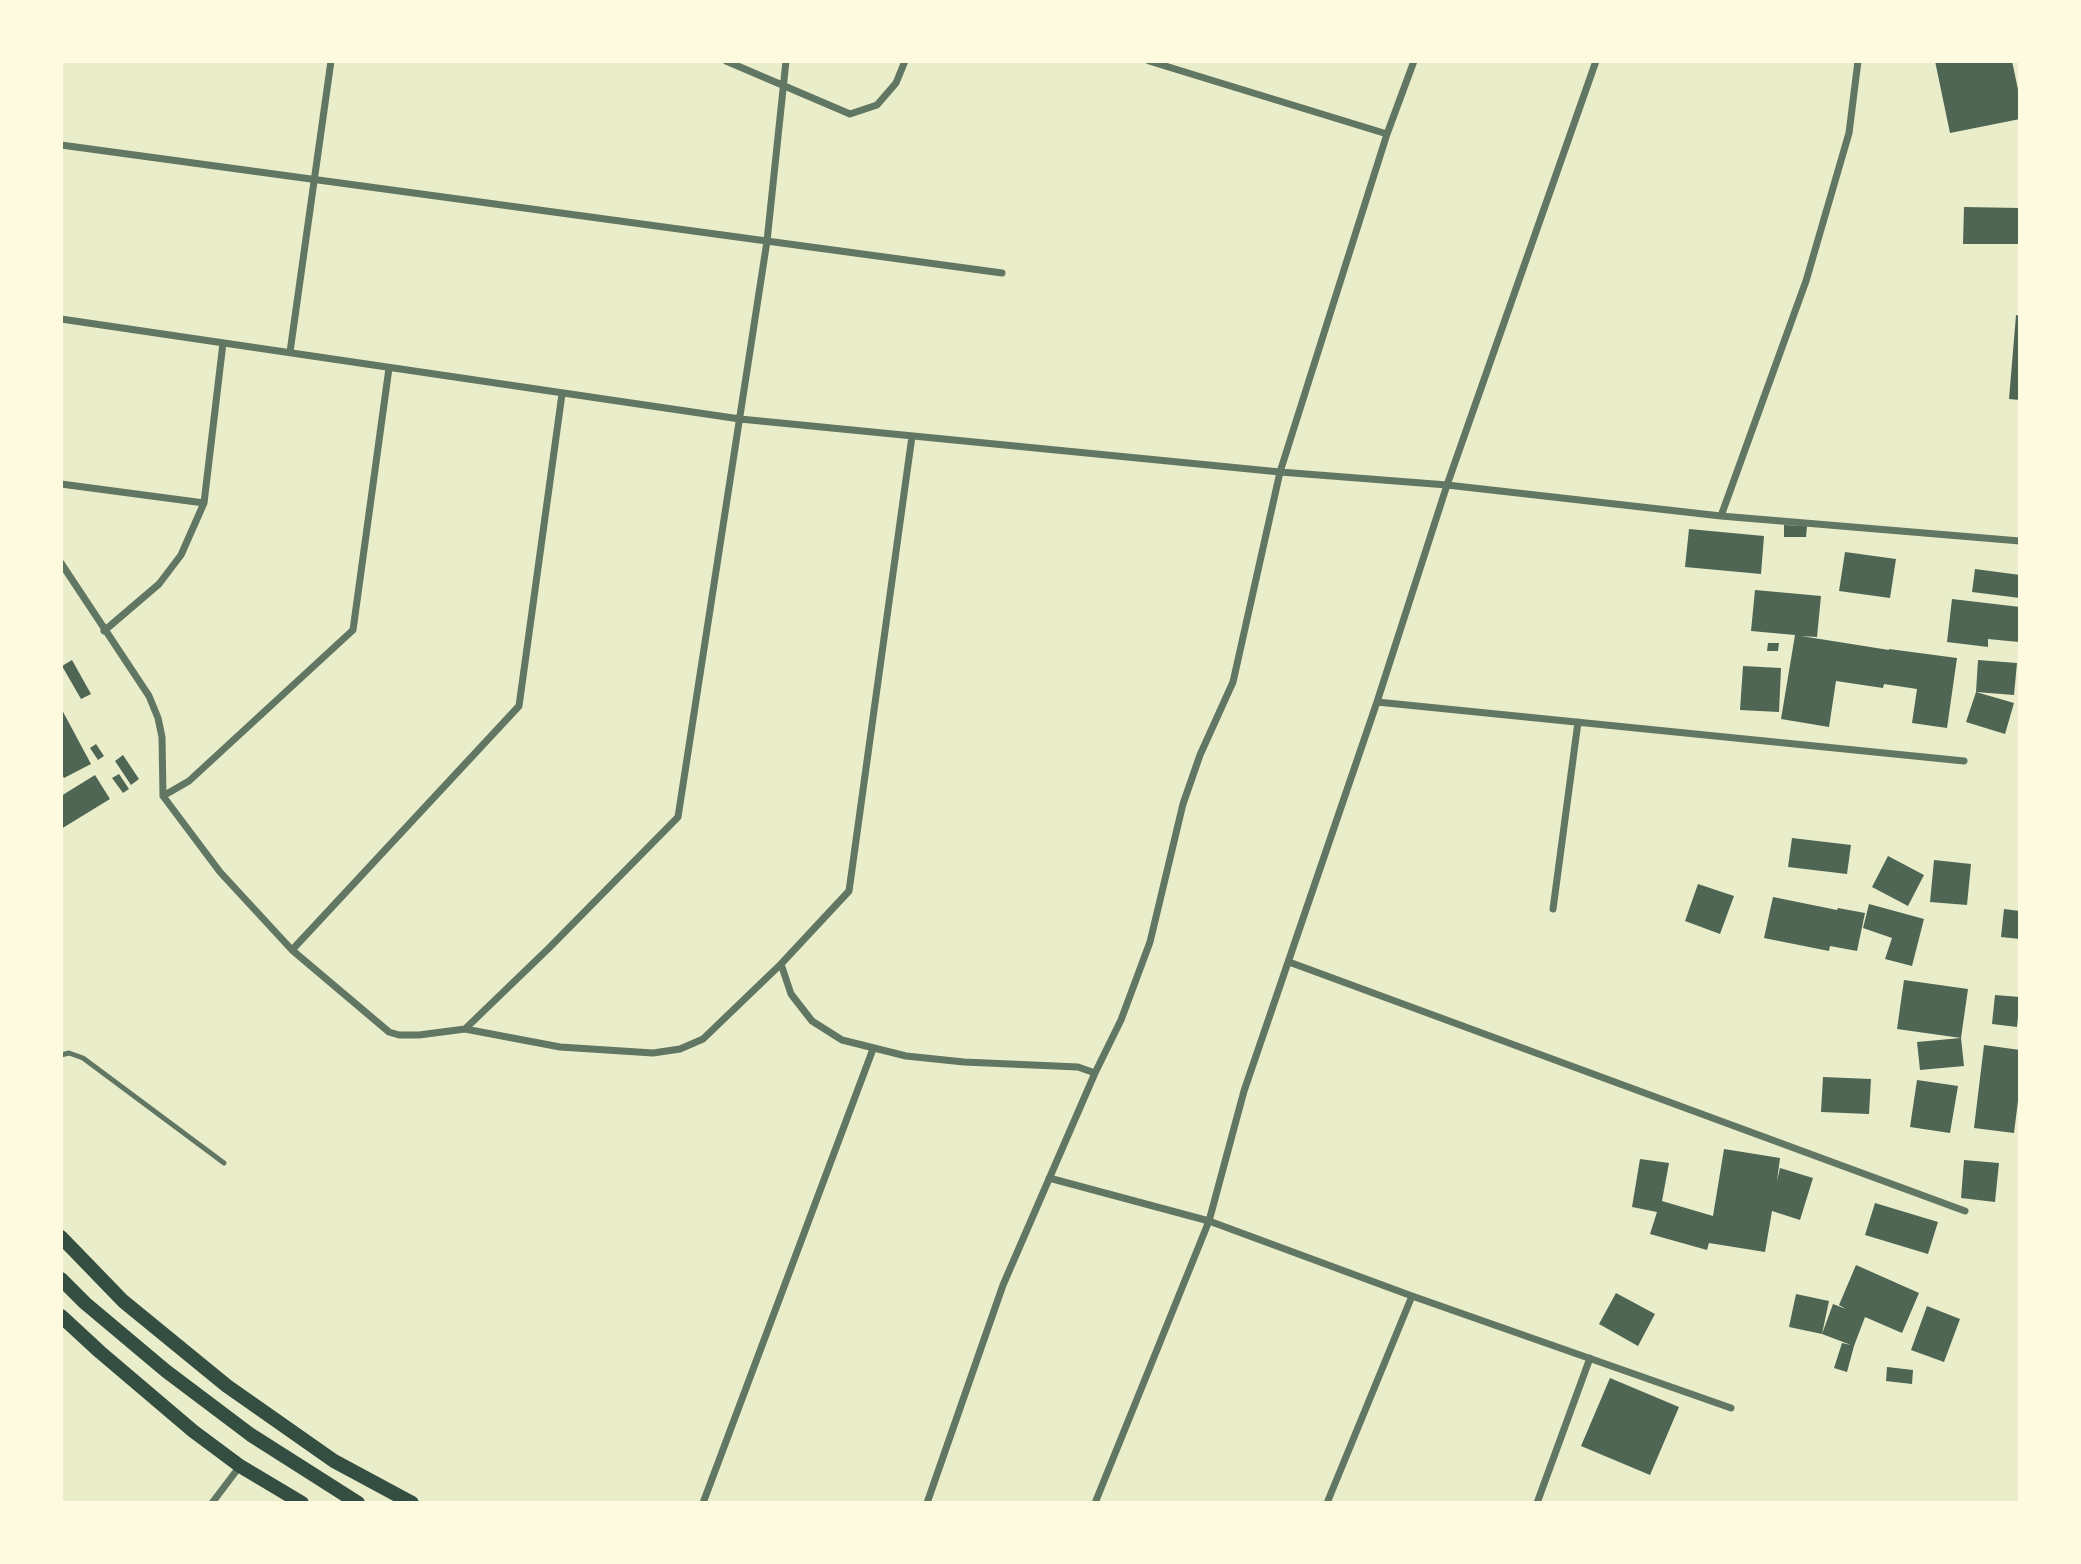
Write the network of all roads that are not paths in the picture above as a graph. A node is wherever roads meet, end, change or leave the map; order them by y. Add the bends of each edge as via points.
1 (331, 61) edge
2 (726, 61) edge
3 (786, 61) edge
4 (905, 61) edge
5 (1149, 61) edge
6 (1415, 61) edge
7 (1596, 61) edge
8 (1858, 61) edge
9 (783, 84) junction
10 (1387, 134) junction
11 (61, 145) edge
12 (314, 180) junction
13 (767, 241) junction
14 (1002, 273) dead end
15 (61, 319) edge
16 (223, 343) junction
17 (290, 352) junction
18 (389, 368) junction
19 (562, 394) junction
20 (740, 419) junction
21 (912, 436) junction
22 (1280, 472) junction
23 (61, 484) edge
24 (1447, 485) junction
25 (204, 503) junction
26 (1721, 516) junction
27 (2020, 541) edge
28 (61, 563) edge
29 (104, 631) junction
30 (1377, 702) junction
31 (1578, 722) junction
32 (1964, 761) dead end
33 (163, 796) junction
34 (1553, 909) dead end
35 (292, 950) junction
36 (1289, 962) junction
37 (781, 964) junction
38 (465, 1029) junction
39 (873, 1049) junction
40 (61, 1055) edge
41 (1095, 1073) junction
42 (224, 1163) dead end
43 (1049, 1178) junction
44 (1965, 1211) dead end
45 (1209, 1221) junction
46 (61, 1237) edge
47 (61, 1279) edge
48 (1412, 1296) junction
49 (61, 1316) edge
50 (1590, 1358) junction
51 (1731, 1408) dead end
52 (240, 1466) junction
53 (212, 1503) edge
54 (302, 1503) edge
55 (358, 1503) edge
56 (412, 1503) edge
57 (703, 1503) edge
58 (927, 1503) edge
59 (1095, 1503) edge
60 (1327, 1503) edge
61 (1537, 1503) edge

1 - 12 street
2 - 9 street
3 - 9 street
4 - 9 street via 896,83 877,105 850,114
5 - 10 street
6 - 10 street
7 - 24 street
8 - 26 street via 1849,134 1806,281
9 - 13 street
10 - 22 street
11 - 12 street
12 - 13 street
12 - 17 street
13 - 14 street
13 - 20 street
15 - 16 street
16 - 17 street
16 - 25 street
17 - 18 street
18 - 19 street
18 - 33 street via 353,630 189,781
19 - 20 street
19 - 35 street via 519,706
20 - 21 street
20 - 38 street via 678,817
21 - 22 street
21 - 37 street via 849,891
22 - 24 street
22 - 41 street via 1233,682 1183,804 1150,942
23 - 25 street
24 - 26 street
24 - 30 street
25 - 29 street via 181,555 159,583
26 - 27 street
28 - 29 street
29 - 33 street via 149,695 158,718
30 - 31 street
30 - 36 street
31 - 32 street
31 - 34 street
33 - 35 street via 220,872
35 - 38 street via 389,1032 419,1035
36 - 44 street
36 - 45 street via 1244,1091
37 - 38 street via 703,1039 680,1049 653,1053 560,1047
37 - 39 street via 791,994 812,1021 842,1040
39 - 41 street via 941,1060 1078,1068
39 - 57 street
40 - 42 lane via 83,1058
41 - 43 street
43 - 45 street
43 - 58 street via 1003,1285
45 - 48 street
45 - 59 street
46 - 56 main road via 124,1301 227,1385 334,1461
47 - 55 main road via 176,1379 251,1435
48 - 50 street
48 - 60 street
49 - 52 main road
50 - 51 street
50 - 61 street
52 - 53 street
52 - 54 main road

